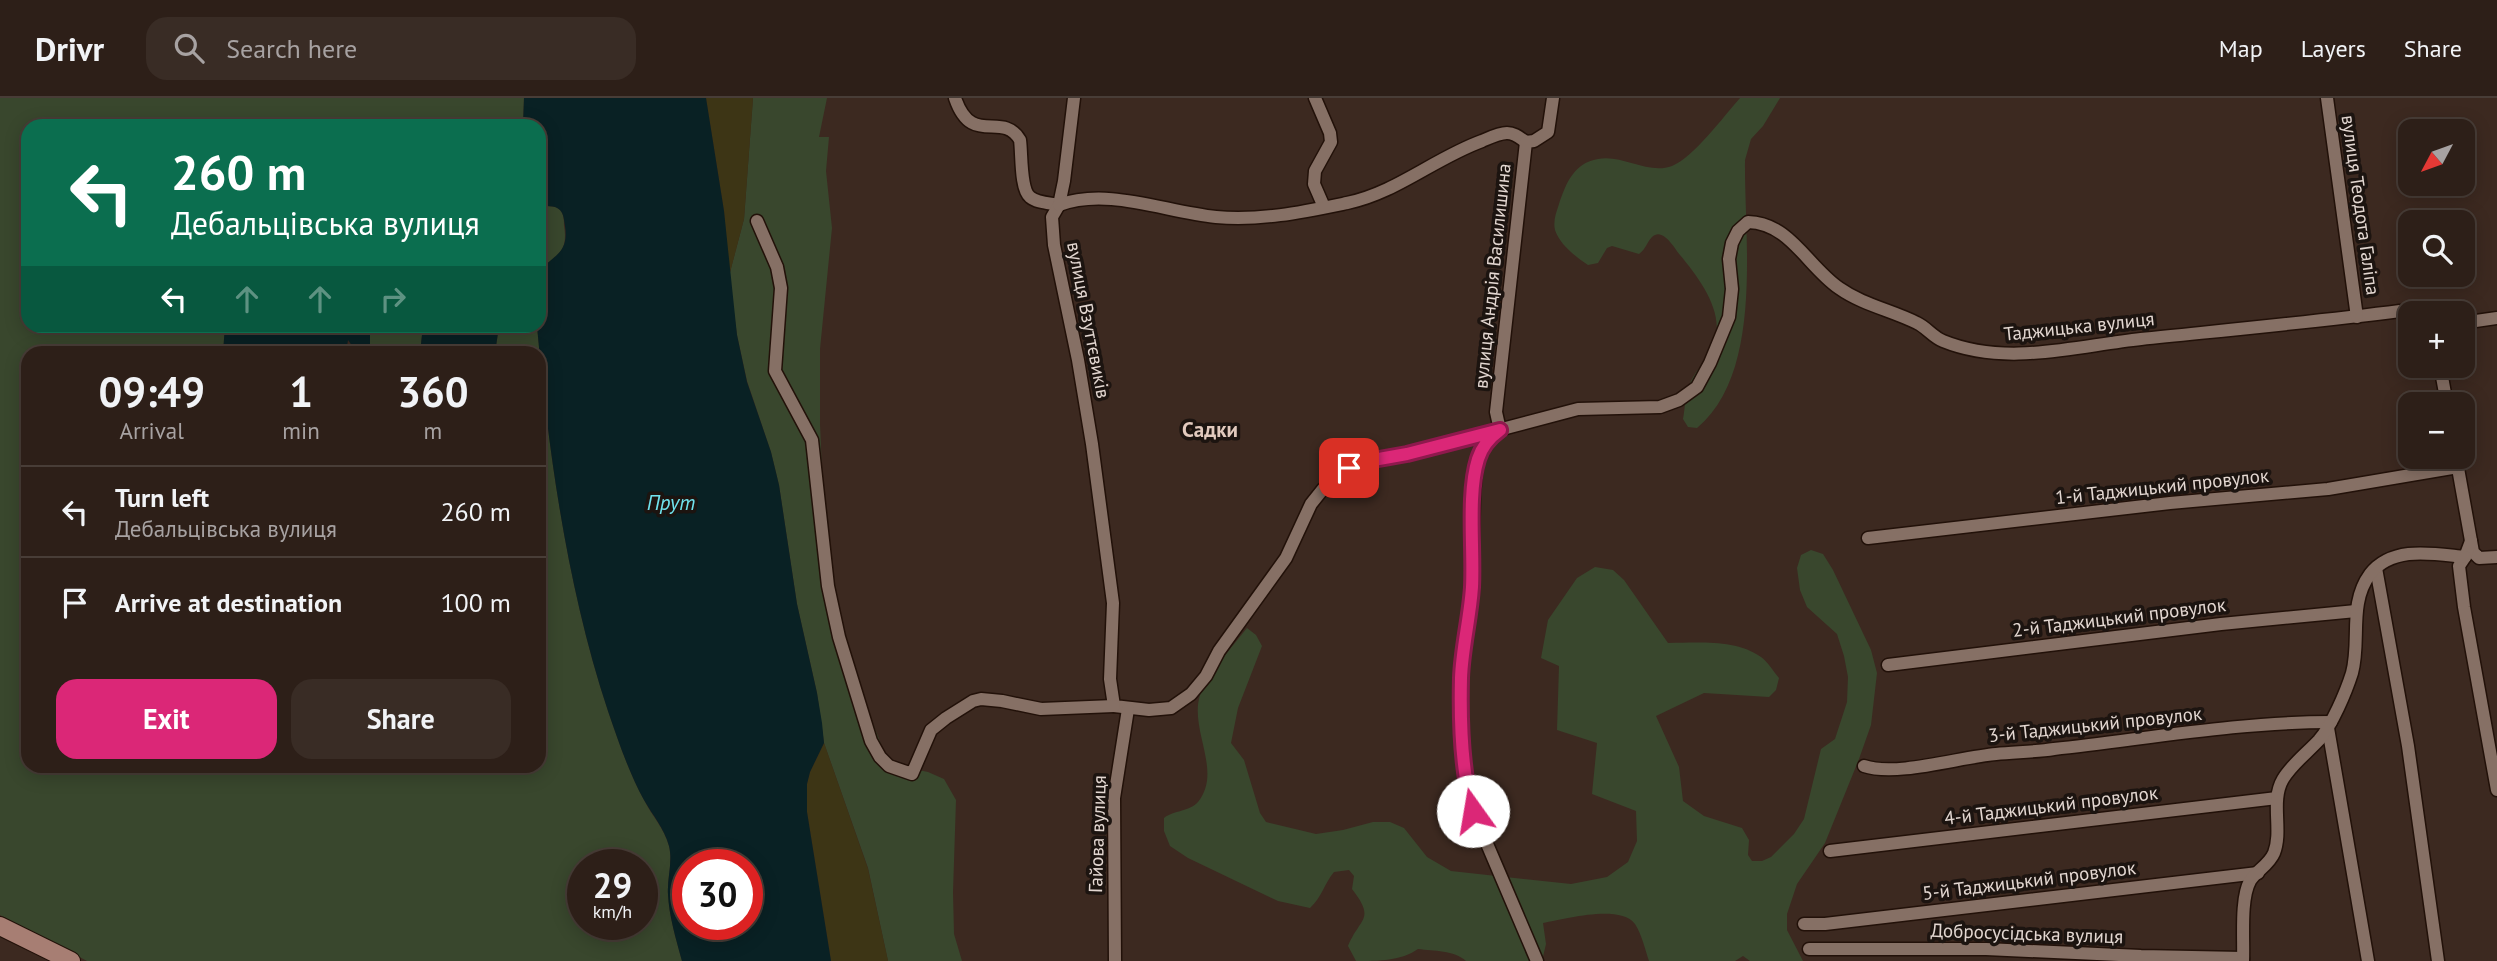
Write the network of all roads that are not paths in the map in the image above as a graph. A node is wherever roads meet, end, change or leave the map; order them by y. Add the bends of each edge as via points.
1 (955, 98) edge
2 (1073, 98) edge
3 (1315, 98) edge
4 (1553, 98) edge
5 (2327, 98) edge
6 (1526, 142) junction
7 (1059, 205) junction
8 (1324, 207) junction
9 (757, 221) dead end
10 (2398, 311) edge
11 (2357, 317) junction
12 (2497, 318) edge
13 (2475, 321) edge
14 (1500, 430) junction
15 (2422, 469) edge
16 (2458, 469) edge
17 (1868, 538) dead end
18 (2471, 541) junction
19 (2465, 557) junction
20 (2497, 557) edge
21 (2376, 568) junction
22 (2356, 611) junction
23 (1888, 665) dead end
24 (1114, 706) junction
25 (1128, 709) junction
26 (2330, 725) junction
27 (1864, 766) dead end
28 (2497, 790) edge
29 (2277, 798) junction
30 (1830, 850) dead end
31 (2258, 873) junction
32 (1804, 924) dead end
33 (0, 926) edge
34 (1809, 949) dead end
35 (2243, 959) edge
36 (71, 961) edge
37 (1115, 961) edge
38 (1537, 961) edge
39 (2368, 961) edge
40 (2438, 961) edge

1 - 7 street via 966,121 1016,134 1028,196
2 - 7 street, вулиця Взуттєвиків
3 - 8 street via 1331,142 1319,162 1314,184
4 - 6 street, вулиця Андрія Василишина via 1548,132
5 - 11 street, вулиця Теодота Галіпа
6 - 8 street via 1507,133 1492,137 1389,189
6 - 14 street, вулиця Андрія Василишина via 1496,412
7 - 8 street via 1085,198 1108,199 1215,217 1261,218
7 - 24 street, вулиця Взуттєвиків via 1052,217 1054,245 1092,444 1113,603 1110,679
9 - 24 street via 781,288 775,371 812,440 828,586 839,637 880,757 889,766 912,774 931,730 981,699 1041,709
10 - 11 street, Таджицька вулиця
11 - 14 street, Таджицька вулиця via 2012,355 1979,353 1862,302 1826,278 1787,237 1760,222 1748,222 1732,243 1729,317 1697,387 1660,407 1578,409
12 - 13 street
14 - 25 street via 1349,468 1311,504 1286,558 1191,694 1171,708
14 - 38 street via 1489,438 1477,462 1472,588 1461,677 1464,760 1473,811
15 - 17 street, 1-й Таджицький провулок via 2328,488
16 - 18 street
18 - 19 street
18 - 20 street via 2479,558
19 - 21 street via 2420,552 2392,557
19 - 28 street via 2459,566 2463,607
21 - 22 street
21 - 40 street via 2408,746
22 - 23 street, 2-й Таджицький провулок
22 - 26 street via 2352,672
24 - 25 street
25 - 37 street, Гайова вулиця via 1114,798
26 - 27 street, 3-й Таджицький провулок via 2291,722 1886,769
26 - 29 street via 2289,770
26 - 39 street
29 - 30 street, 4-й Таджицький провулок
29 - 31 street via 2274,853
31 - 32 street, 5-й Таджицький провулок
31 - 35 street via 2246,894
33 - 36 street
34 - 35 street, Добросусідська вулиця via 1986,949

